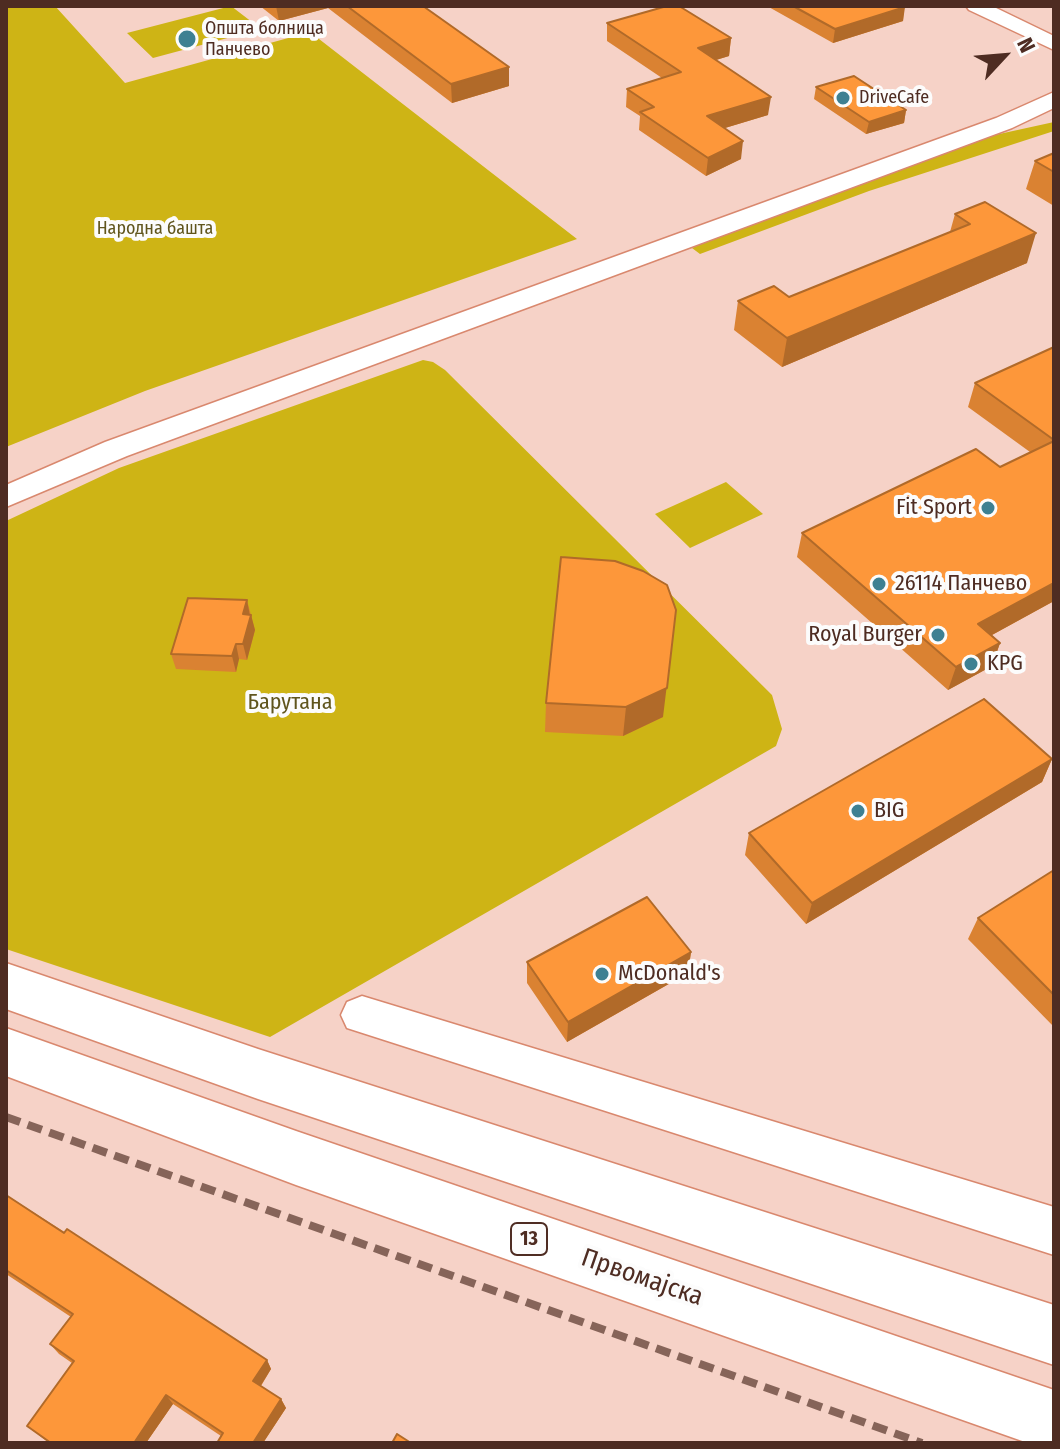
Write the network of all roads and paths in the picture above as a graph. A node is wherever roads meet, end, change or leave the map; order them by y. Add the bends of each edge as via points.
1 (976, 6) edge
2 (999, 19) junction
3 (1053, 61) edge
4 (1039, 112) edge
5 (6, 497) edge
6 (6, 986) edge
7 (362, 1015) dead end
8 (6, 1052) edge
9 (1054, 1231) edge
10 (1054, 1335) edge
11 (1054, 1421) edge

1 - 2 street
2 - 3 street
2 - 3 street
3 - 4 street
4 - 5 street via 116,449
6 - 10 main road
7 - 9 street
8 - 11 main road, Првомајска / 13

